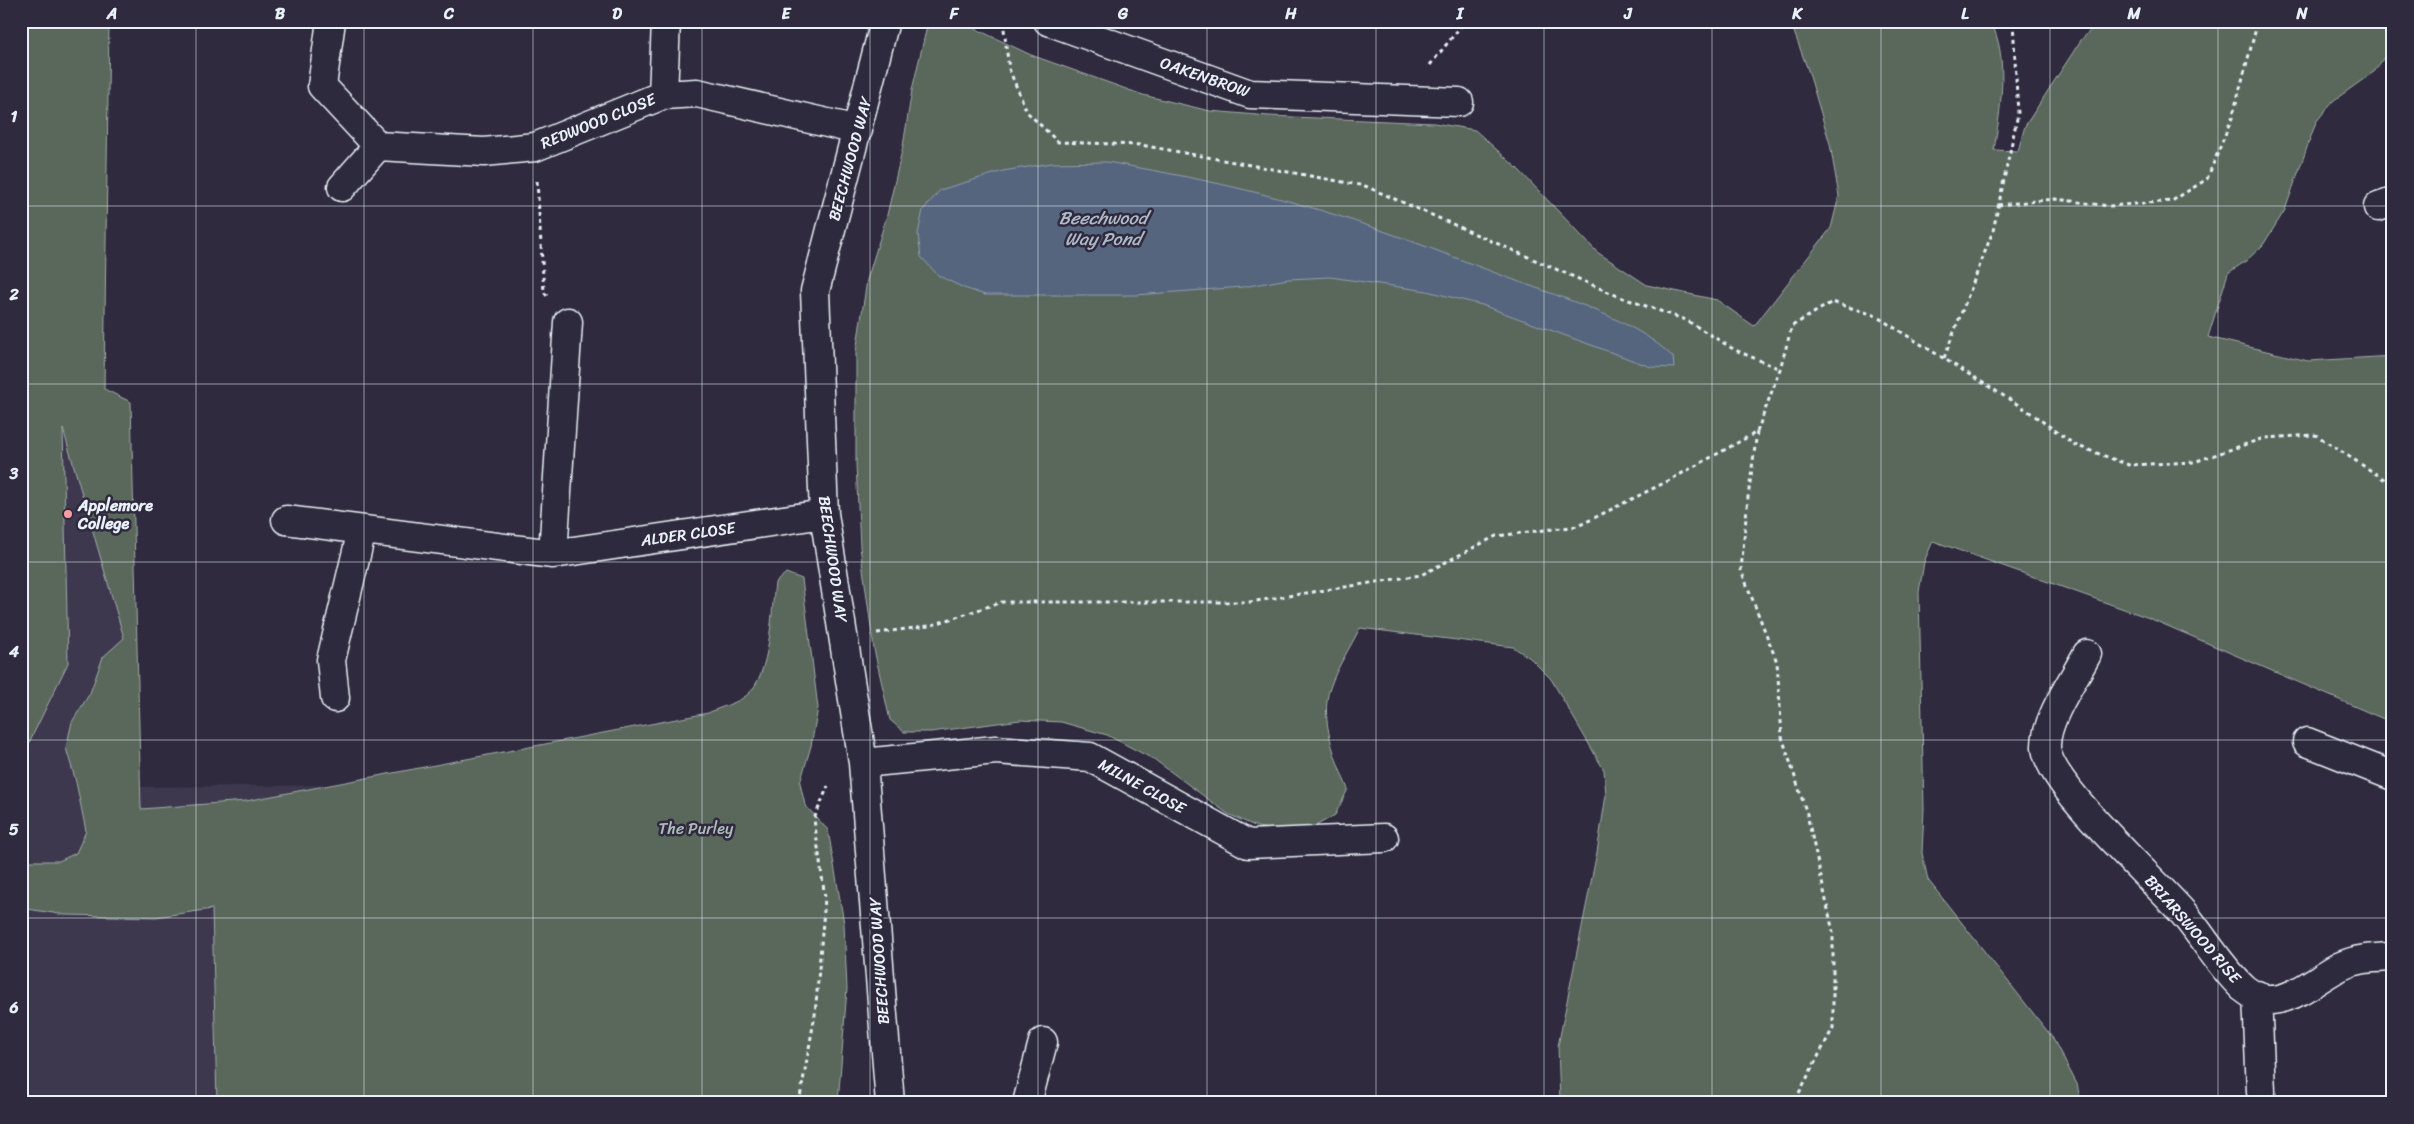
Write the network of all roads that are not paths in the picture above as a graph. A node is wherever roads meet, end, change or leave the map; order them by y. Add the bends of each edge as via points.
1 (330, 21) edge
2 (666, 21) edge
3 (885, 21) edge
4 (1048, 21) edge
5 (663, 95) junction
6 (1458, 102) dead end
7 (858, 130) junction
8 (378, 146) junction
9 (342, 187) dead end
10 (568, 322) road end
11 (824, 514) junction
12 (286, 520) dead end
13 (362, 530) junction
14 (553, 554) junction
15 (2087, 654) dead end
16 (335, 698) dead end
17 (2307, 742) dead end
18 (864, 763) junction
19 (2393, 776) edge
20 (1384, 838) dead end
21 (2393, 957) edge
22 (2256, 995) junction
23 (1043, 1042) dead end
24 (2262, 1092) dead end
25 (890, 1103) edge
26 (1027, 1103) edge

1 - 8 street via 322,86
2 - 5 street, REDWOOD CLOSE
3 - 7 street, BEECHWOOD WAY
4 - 6 street, OAKENBROW via 1250,94
5 - 7 street, REDWOOD CLOSE via 697,93
5 - 8 street, REDWOOD CLOSE via 535,146 484,152
7 - 11 street, BEECHWOOD WAY via 815,292
8 - 9 street
10 - 14 street
11 - 14 street, ALDER CLOSE
11 - 18 street, BEECHWOOD WAY
12 - 13 street, ALDER CLOSE
13 - 14 street, ALDER CLOSE
13 - 16 street via 331,660
15 - 22 street, BRIARSWOOD RISE via 2051,720 2046,747 2054,771 2072,795 2189,920 2219,963 2245,990
17 - 19 street
18 - 20 street, MILNE CLOSE via 996,750 1090,757 1248,844
18 - 25 street, BEECHWOOD WAY
21 - 22 street, BRIARSWOOD RISE via 2363,958 2289,996 2265,1000
22 - 24 street
23 - 26 street

